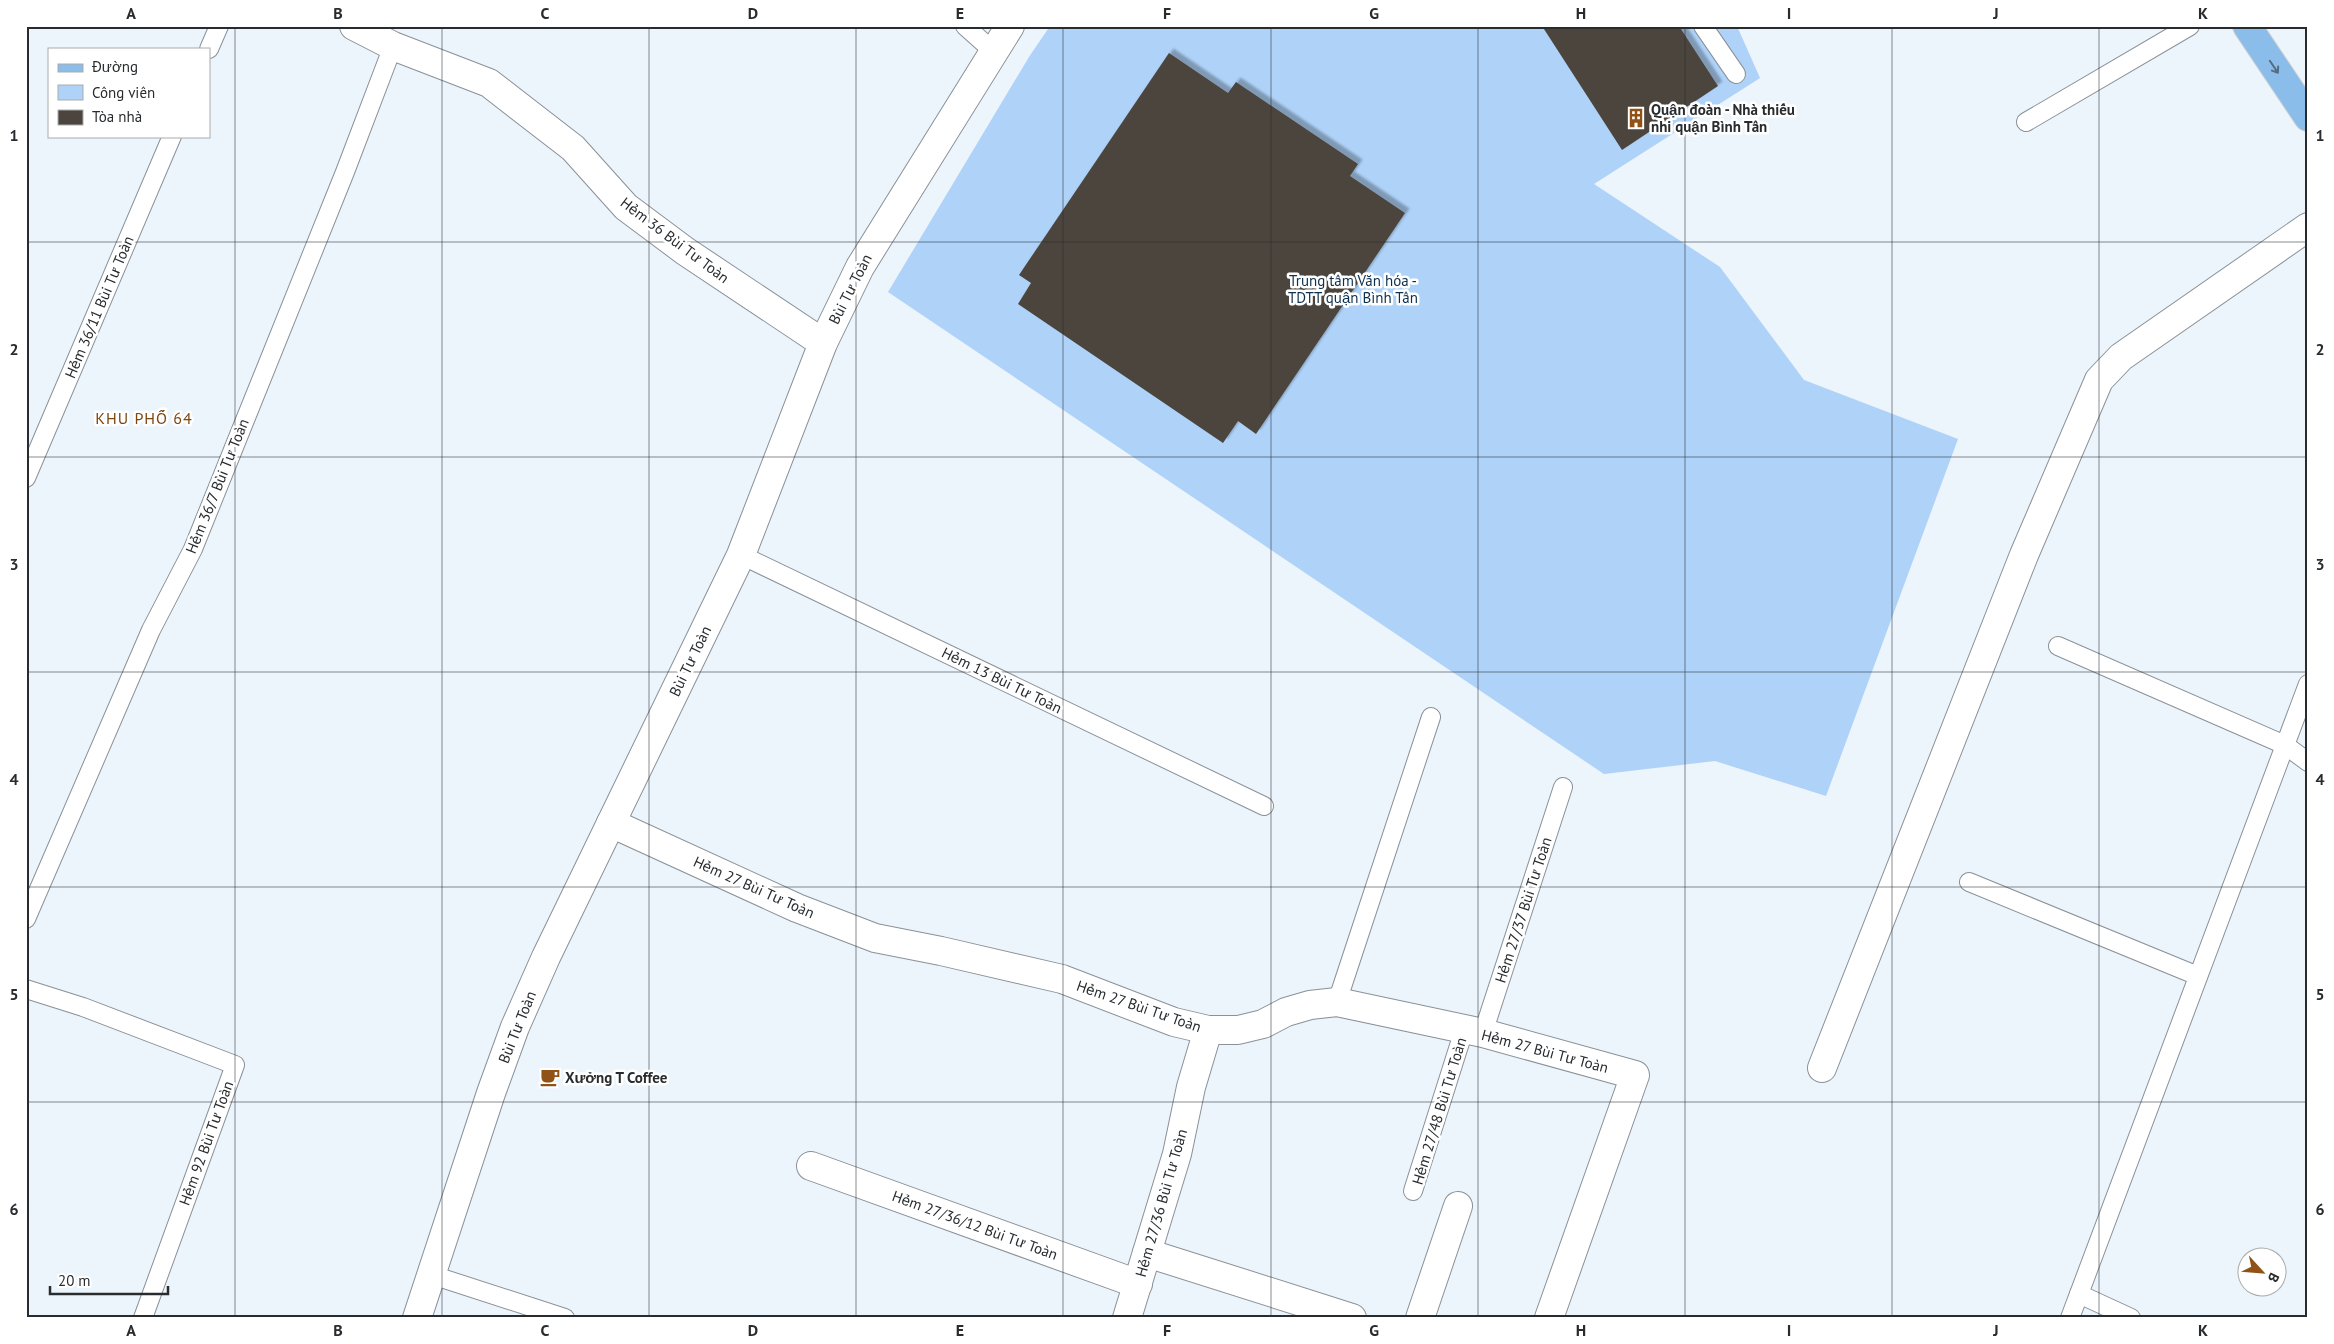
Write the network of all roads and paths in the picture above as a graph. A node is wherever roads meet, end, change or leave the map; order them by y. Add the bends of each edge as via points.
1 (219, 26) edge
2 (354, 26) edge
3 (965, 26) edge
4 (1010, 26) edge
5 (1703, 26) edge
6 (2190, 26) edge
7 (2247, 26) edge
8 (393, 46) junction
9 (210, 48) edge
10 (993, 51) junction
11 (1736, 74) dead end
12 (2308, 117) edge
13 (2026, 122) dead end
14 (171, 138) edge
15 (2308, 227) edge
16 (823, 343) junction
17 (26, 478) edge
18 (741, 555) junction
19 (2058, 646) dead end
20 (2308, 684) edge
21 (1430, 717) dead end
22 (2284, 745) junction
23 (2308, 762) edge
24 (1563, 787) dead end
25 (1264, 806) dead end
26 (611, 823) junction
27 (1969, 882) dead end
28 (26, 919) edge
29 (2198, 976) junction
30 (26, 989) edge
31 (1338, 1002) junction
32 (1208, 1030) junction
33 (1474, 1031) junction
34 (1822, 1068) dead end
35 (811, 1166) dead end
36 (1413, 1192) dead end
37 (1458, 1206) dead end
38 (1147, 1253) junction
39 (432, 1275) junction
40 (1138, 1284) junction
41 (2079, 1294) junction
42 (142, 1318) edge
43 (417, 1318) edge
44 (565, 1318) edge
45 (1128, 1318) edge
46 (1352, 1318) edge
47 (1420, 1318) edge
48 (1549, 1318) edge
49 (2070, 1318) edge
50 (2131, 1318) edge

1 - 9 lane
2 - 8 street, Hẻm 36 Bùi Tư Toàn
3 - 10 lane
4 - 10 street, Bùi Tư Toàn
5 - 11 lane
6 - 13 lane
7 -> 12 main road
8 - 16 street, Hẻm 36 Bùi Tư Toàn via 489,83 573,148 626,207 684,251
8 - 28 lane, Hẻm 36/7 Bùi Tư Toàn via 193,549 151,630
10 - 16 street, Bùi Tư Toàn via 860,267
14 - 17 lane, Hẻm 36/11 Bùi Tư Toàn
15 - 34 street via 2120,357 2099,380 2024,556
16 - 18 street, Bùi Tư Toàn
18 - 25 lane, Hẻm 13 Bùi Tư Toàn
18 - 26 street, Bùi Tư Toàn
19 - 22 lane
20 - 22 lane
21 - 31 lane
22 - 23 lane
22 - 29 lane
24 - 33 lane, Hẻm 27/37 Bùi Tư Toàn
26 - 32 street, Hẻm 27 Bùi Tư Toàn via 797,908 875,938 1062,979 1174,1022
26 - 39 street, Bùi Tư Toàn via 515,1027
27 - 29 lane
29 - 41 lane
30 - 42 lane, Hẻm 92 Bùi Tư Toàn via 83,1007 235,1065
31 - 32 street, Hẻm 27 Bùi Tư Toàn via 1302,1007 1263,1024 1238,1030
31 - 33 street, Hẻm 27 Bùi Tư Toàn
32 - 38 street, Hẻm 27/36 Bùi Tư Toàn via 1191,1087 1178,1154
33 - 36 lane, Hẻm 27/48 Bùi Tư Toàn
33 - 48 street, Hẻm 27 Bùi Tư Toàn via 1636,1075
35 - 40 street, Hẻm 27/36/12 Bùi Tư Toàn
37 - 47 street
38 - 40 street, Hẻm 27/36 Bùi Tư Toàn
38 - 46 street
39 - 43 street, Bùi Tư Toàn
39 - 44 lane
40 - 45 street, Hẻm 27/36 Bùi Tư Toàn
41 - 49 lane
41 - 50 lane

